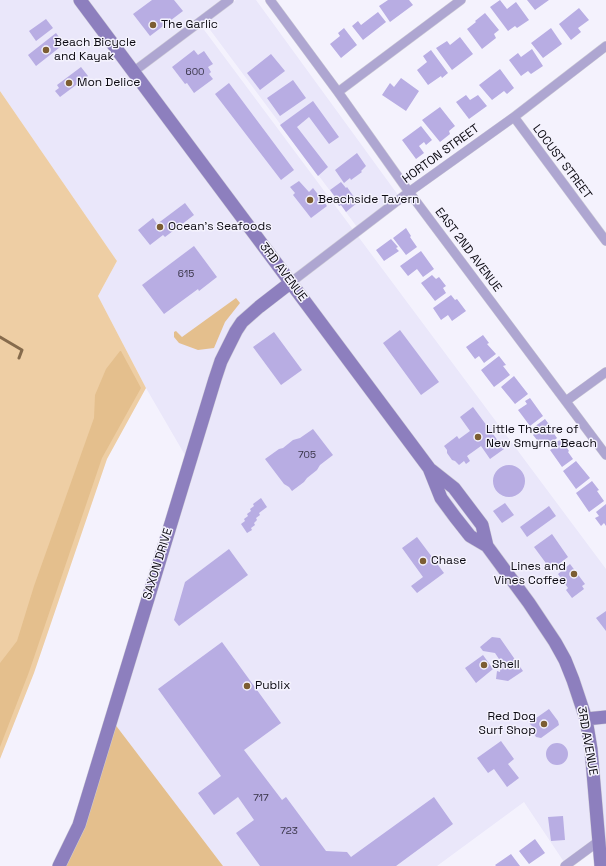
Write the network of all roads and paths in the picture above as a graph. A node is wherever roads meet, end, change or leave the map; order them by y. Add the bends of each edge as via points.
1 (80, 0) edge
2 (229, 0) edge
3 (270, 0) edge
4 (461, 0) edge
5 (606, 46) edge
6 (133, 72) junction
7 (338, 92) junction
8 (514, 117) junction
9 (409, 192) junction
10 (606, 241) edge
11 (290, 283) junction
12 (606, 372) edge
13 (566, 401) junction
14 (606, 455) edge
15 (606, 717) edge
16 (586, 719) junction
17 (599, 841) junction
18 (59, 866) edge
19 (565, 866) edge
20 (601, 866) edge

1 - 6 main road, 3RD AVENUE
2 - 6 street
3 - 7 street, EAST 2ND AVENUE
4 - 7 street
5 - 8 street, HORTON STREET
6 - 11 main road, 3RD AVENUE
7 - 9 street, EAST 2ND AVENUE
8 - 9 street, HORTON STREET
8 - 10 street, LOCUST STREET
9 - 11 street, HORTON STREET
9 - 13 street, EAST 2ND AVENUE
11 - 16 main road, 3RD AVENUE via 429,468 441,498 470,536 487,546 530,603 565,660
11 - 18 main road, SAXON DRIVE via 242,322 221,361 79,825
12 - 13 street
13 - 14 street, EAST 2ND AVENUE
15 - 16 main road
16 - 17 main road, 3RD AVENUE
17 - 19 street
17 - 20 main road, 3RD AVENUE

